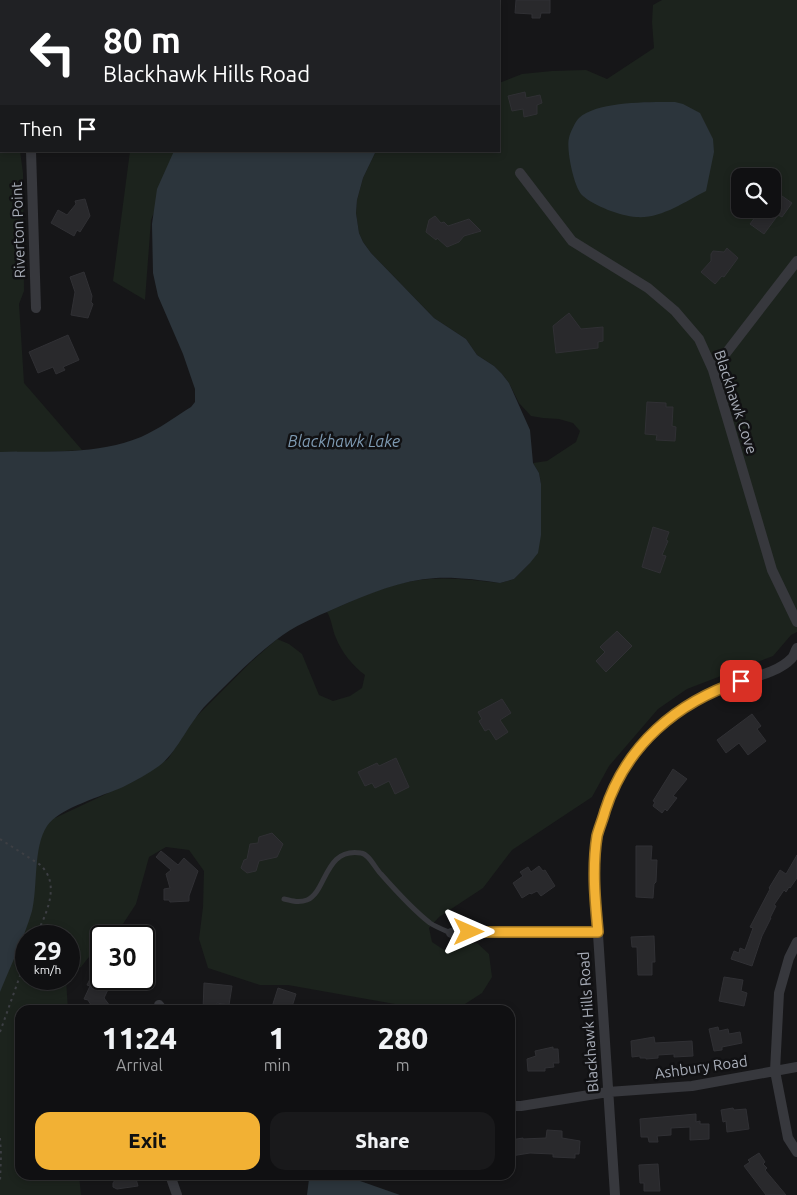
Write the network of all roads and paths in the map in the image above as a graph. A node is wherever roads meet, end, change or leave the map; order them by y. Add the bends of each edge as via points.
1 (31, 152) edge
2 (520, 173) dead end
3 (797, 261) edge
4 (36, 308) dead end
5 (713, 370) junction
6 (797, 622) edge
7 (797, 648) edge
8 (0, 839) edge
9 (284, 899) dead end
10 (41, 925) edge
11 (598, 932) junction
12 (451, 933) joint
13 (797, 942) edge
14 (15, 990) edge
15 (0, 1032) edge
16 (797, 1066) edge
17 (775, 1071) junction
18 (608, 1092) junction
19 (515, 1106) edge
20 (0, 1138) edge
21 (797, 1152) edge
22 (172, 1180) edge
23 (0, 1182) edge
24 (177, 1195) edge
25 (615, 1195) edge

1 - 4 street, Riverton Point
2 - 5 street, Blackhawk Cove via 572,240 648,288 675,311 699,340
3 - 5 street
5 - 6 street, Blackhawk Cove via 772,570
7 - 11 street, Blackhawk Hills Road via 792,658 775,670 724,686 692,702 661,724 635,752 612,791 598,834 594,872
8 - 10 path via 43,867 50,879 50,896
9 - 12 lane via 307,900 338,858 366,854 392,887 421,915
11 - 12 street
11 - 18 street, Blackhawk Hills Road
13 - 17 street via 779,993
14 - 15 path
16 - 17 street, Ashbury Road
17 - 18 street, Ashbury Road via 692,1086
17 - 21 street via 788,1138
18 - 19 street, Ashbury Road
18 - 25 street, Blackhawk Hills Road
20 - 23 path
22 - 24 street

